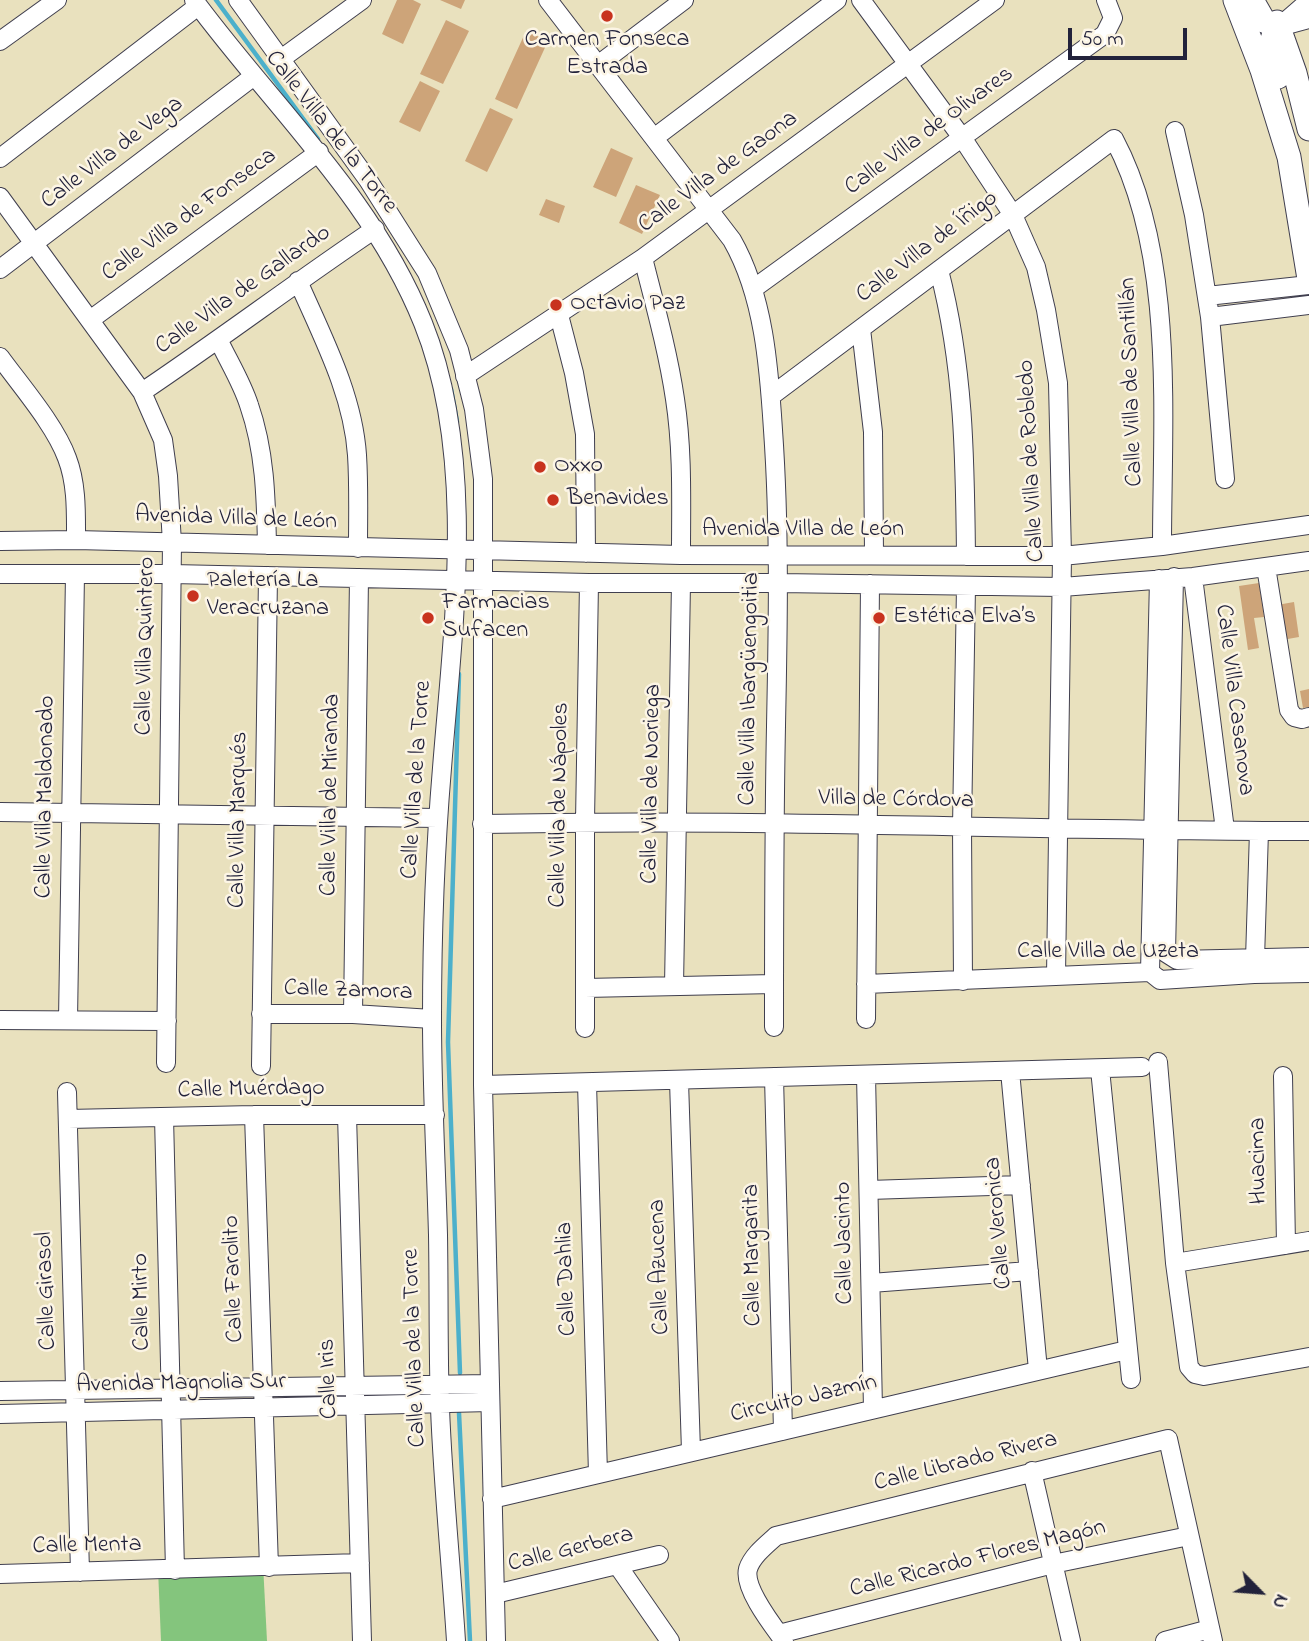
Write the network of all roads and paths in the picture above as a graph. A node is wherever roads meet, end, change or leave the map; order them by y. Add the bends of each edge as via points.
1 (57, 0) edge
2 (238, 0) edge
3 (362, 0) edge
4 (548, 0) edge
5 (684, 0) edge
6 (837, 0) edge
7 (860, 0) edge
8 (995, 0) edge
9 (1107, 0) edge
10 (1235, 0) edge
11 (1252, 0) edge
12 (1269, 0) edge
13 (1309, 1) edge
14 (196, 3) edge
15 (1309, 19) edge
16 (1279, 27) junction
17 (0, 41) edge
18 (281, 59) junction
19 (598, 65) junction
20 (908, 65) junction
21 (254, 76) junction
22 (1305, 97) edge
23 (1309, 130) edge
24 (1175, 131) dead end
25 (654, 138) junction
26 (963, 139) junction
27 (1114, 139) joint
28 (319, 152) junction
29 (0, 158) edge
30 (1289, 158) junction
31 (0, 197) edge
32 (710, 210) junction
33 (1013, 215) junction
34 (375, 229) junction
35 (35, 244) junction
36 (643, 258) junction
37 (0, 269) edge
38 (939, 270) junction
39 (1309, 279) edge
40 (298, 281) junction
41 (1309, 285) edge
42 (754, 289) junction
43 (1207, 296) junction
44 (1309, 305) edge
45 (559, 315) junction
46 (1210, 317) junction
47 (90, 320) junction
48 (861, 329) junction
49 (219, 341) junction
50 (0, 357) edge
51 (465, 376) junction
52 (142, 392) junction
53 (771, 396) junction
54 (1225, 479) dead end
55 (1309, 525) edge
56 (76, 540) junction
57 (0, 541) edge
58 (172, 543) junction
59 (267, 545) junction
60 (1162, 547) junction
61 (358, 548) junction
62 (484, 548) junction
63 (455, 549) junction
64 (586, 553) junction
65 (681, 555) junction
66 (778, 555) junction
67 (874, 555) junction
68 (966, 556) junction
69 (1062, 556) junction
70 (1309, 561) edge
71 (1266, 566) junction
72 (75, 574) junction
73 (172, 574) junction
74 (0, 575) edge
75 (268, 576) junction
76 (1193, 577) junction
77 (359, 578) junction
78 (1166, 578) junction
79 (457, 580) junction
80 (482, 580) junction
81 (589, 583) junction
82 (681, 583) junction
83 (779, 583) junction
84 (870, 584) junction
85 (966, 586) junction
86 (1062, 587) junction
87 (1309, 717) edge
88 (0, 811) edge
89 (71, 812) junction
90 (169, 814) junction
91 (265, 815) junction
92 (356, 816) junction
93 (438, 818) junction
94 (584, 821) junction
95 (677, 822) junction
96 (774, 823) junction
97 (482, 824) junction
98 (867, 824) junction
99 (962, 827) junction
100 (1057, 828) junction
101 (1160, 830) junction
102 (1225, 830) junction
103 (1259, 831) junction
104 (1309, 831) edge
105 (1309, 957) edge
106 (1255, 959) junction
107 (1150, 972) junction
108 (1309, 973) edge
109 (1056, 976) junction
110 (963, 981) junction
111 (774, 984) junction
112 (866, 984) junction
113 (674, 986) junction
114 (584, 988) junction
115 (261, 1014) junction
116 (353, 1014) junction
117 (432, 1019) junction
118 (0, 1020) edge
119 (68, 1020) junction
120 (866, 1020) dead end
121 (167, 1021) junction
122 (774, 1027) dead end
123 (584, 1028) dead end
124 (166, 1063) dead end
125 (261, 1066) dead end
126 (1100, 1069) junction
127 (1010, 1071) junction
128 (866, 1075) junction
129 (1283, 1076) dead end
130 (774, 1077) junction
131 (679, 1081) junction
132 (587, 1083) junction
133 (483, 1086) junction
134 (67, 1092) dead end
135 (254, 1115) junction
136 (347, 1115) junction
137 (435, 1115) junction
138 (164, 1116) junction
139 (68, 1119) junction
140 (1021, 1185) junction
141 (869, 1190) junction
142 (1309, 1241) edge
143 (1286, 1245) junction
144 (1175, 1263) junction
145 (1029, 1271) junction
146 (871, 1283) junction
147 (1127, 1350) junction
148 (1309, 1357) edge
149 (1038, 1370) junction
150 (1131, 1379) dead end
151 (441, 1384) junction
152 (355, 1386) junction
153 (263, 1387) junction
154 (169, 1389) junction
155 (75, 1390) junction
156 (0, 1391) edge
157 (490, 1393) junction
158 (440, 1403) junction
159 (355, 1405) junction
160 (264, 1407) junction
161 (873, 1409) junction
162 (170, 1410) junction
163 (76, 1412) junction
164 (0, 1414) edge
165 (783, 1431) junction
166 (691, 1451) junction
167 (1032, 1471) junction
168 (598, 1474) junction
169 (492, 1499) junction
170 (1189, 1536) junction
171 (659, 1555) dead end
172 (360, 1563) junction
173 (1054, 1564) junction
174 (618, 1566) junction
175 (269, 1567) junction
176 (175, 1570) junction
177 (80, 1572) junction
178 (0, 1574) edge
179 (495, 1594) junction
180 (1211, 1635) edge
181 (782, 1638) edge
182 (362, 1641) edge
183 (456, 1641) edge
184 (496, 1641) edge
185 (670, 1641) edge
186 (1071, 1641) edge
187 (1164, 1641) edge

1 - 17 street
2 - 18 street, Calle Villa de la Torre
3 - 18 street
4 - 19 street, Calle Villa Ibargüengoitia
5 - 19 street
6 - 25 street
7 - 20 street, Calle Villa de Robledo
8 - 20 street, Calle Villa de Gaona
9 - 26 street, Calle Villa de Olivares via 1113,18 1105,34
10 - 30 main road
11 - 16 main road via 1264,21
12 - 16 main road
13 - 16 street
14 - 21 street, Calle Villa de la Torre
14 - 29 street
15 - 16 street
16 - 22 main road
16 - 30 main road via 1270,49 1293,136
18 - 51 street, Calle Villa de la Torre via 428,272
19 - 25 street, Calle Villa Ibargüengoitia
20 - 26 street, Calle Villa de Robledo
20 - 32 street, Calle Villa de Gaona
21 - 28 street, Calle Villa de la Torre
21 - 35 street, Calle Villa de Vega
22 - 23 main road
24 - 43 street
25 - 32 street, Calle Villa Ibargüengoitia
26 - 33 street, Calle Villa de Robledo
26 - 42 street, Calle Villa de Olivares
27 - 33 street, Calle Villa de Íñigo
27 - 60 street, Calle Villa de Santillán via 1140,202 1156,288
28 - 34 street, Calle Villa de la Torre
28 - 47 street, Calle Villa de Fonseca
30 - 39 main road
31 - 35 street, Calle Villa Quintero
32 - 36 street, Calle Villa de Gaona
32 - 42 street, Calle Villa Ibargüengoitia via 741,256
33 - 38 street, Calle Villa de Íñigo
33 - 69 street, Calle Villa de Robledo via 1036,267 1058,383
34 - 40 street, Calle Villa de Gallardo
34 - 63 street, Calle Villa de la Torre via 424,324 442,379 455,472
35 - 37 street, Calle Villa de Vega
35 - 47 street, Calle Villa Quintero
36 - 45 street, Calle Villa de Gaona
36 - 65 street via 675,401
38 - 48 street, Calle Villa de Íñigo
38 - 68 street via 952,320 964,431
40 - 49 street, Calle Villa de Gallardo
40 - 61 street via 334,362 352,423 357,454
41 - 43 street
42 - 53 street, Calle Villa Ibargüengoitia
43 - 46 street
44 - 46 street
45 - 51 street, Calle Villa de Gaona
45 - 64 street via 585,433
46 - 54 street
47 - 52 street, Calle Villa Quintero
48 - 53 street, Calle Villa de Íñigo
48 - 67 street via 873,432
49 - 52 street, Calle Villa de Gallardo
49 - 59 street via 249,402 260,441 266,478
50 - 56 street via 67,458 76,505
51 - 62 street, Calle Villa de la Torre via 483,480
52 - 58 street, Calle Villa Quintero via 163,440
53 - 66 street, Calle Villa Ibargüengoitia
55 - 60 street, Avenida Villa de León
56 - 57 street, Avenida Villa de León
56 - 58 street, Avenida Villa de León
58 - 59 street, Avenida Villa de León
58 - 73 street, Calle Villa Quintero
59 - 61 street, Avenida Villa de León
60 - 69 street, Avenida Villa de León
61 - 63 street, Avenida Villa de León
62 - 63 street, Avenida Villa de León
62 - 64 street, Avenida Villa de León
62 - 80 street, Calle Villa de la Torre
63 - 79 street, Calle Villa de la Torre
64 - 65 street, Avenida Villa de León
65 - 66 street, Avenida Villa de León
66 - 67 street, Avenida Villa de León
66 - 83 street, Calle Villa Ibargüengoitia
67 - 68 street, Avenida Villa de León
68 - 69 street, Avenida Villa de León
69 - 86 street, Calle Villa de Robledo
70 - 71 street
71 - 76 street
71 - 87 street via 1289,710 1294,717
72 - 73 street
72 - 74 street
72 - 89 street, Calle Villa Maldonado
73 - 75 street
73 - 90 street, Calle Villa Quintero
75 - 77 street
75 - 91 street, Calle Villa Marqués
76 - 78 street
76 - 102 street, Calle Villa Casanova
77 - 79 street
77 - 92 street, Calle Villa de Miranda
78 - 86 street
78 - 101 street
79 - 80 street
79 - 93 street, Calle Villa de la Torre
80 - 81 street
80 - 97 street, Calle Villa de la Torre
81 - 82 street
81 - 94 street, Calle Villa de Nápoles
82 - 83 street
82 - 95 street, Calle Villa de Noriega
83 - 84 street
83 - 96 street, Calle Villa Ibargüengoitia
84 - 85 street
84 - 98 street
85 - 86 street
85 - 99 street
86 - 100 street, Calle Villa de Robledo
88 - 89 street
89 - 90 street
89 - 119 street, Calle Villa Maldonado
90 - 91 street
90 - 121 street, Calle Villa Quintero
91 - 92 street
91 - 115 street, Calle Villa Marqués
92 - 93 street
92 - 116 street, Calle Villa de Miranda
93 - 117 street, Calle Villa de la Torre
94 - 95 street, Villa de Córdova
94 - 97 street, Villa de Córdova
94 - 114 street, Calle Villa de Nápoles
95 - 96 street, Villa de Córdova
95 - 113 street, Calle Villa de Noriega
96 - 98 street, Villa de Córdova
96 - 111 street, Calle Villa Ibargüengoitia
97 - 133 street, Calle Villa de la Torre
98 - 99 street, Villa de Córdova
98 - 112 street
99 - 100 street, Villa de Córdova
99 - 110 street
100 - 101 street, Villa de Córdova
100 - 109 street, Calle Villa de Robledo
101 - 102 street, Villa de Córdova
101 - 106 street, Calle Villa de Uzeta via 1170,958
101 - 107 street
102 - 103 street, Villa de Córdova
103 - 104 street, Villa de Córdova
103 - 106 street
105 - 106 street, Calle Villa de Uzeta
107 - 108 street, Calle Villa de Uzeta via 1160,980
107 - 109 street, Calle Villa de Uzeta
109 - 110 street, Calle Villa de Uzeta
110 - 112 street, Calle Villa de Uzeta
111 - 113 street
111 - 122 street, Calle Villa Ibargüengoitia
112 - 120 street
113 - 114 street
114 - 123 street, Calle Villa de Nápoles
115 - 116 street, Calle Zamora
115 - 125 street, Calle Villa Marqués
116 - 117 street, Calle Zamora
117 - 137 street, Calle Villa de la Torre
118 - 119 street
119 - 121 street
121 - 124 street, Calle Villa Quintero
126 - 127 street
126 - 144 street via 1150,1065
126 - 147 street
127 - 128 street
127 - 140 street, Calle Veronica
128 - 130 street
128 - 141 street, Calle Jacinto
129 - 143 street, Huacima
130 - 131 street
130 - 165 street, Calle Margarita
131 - 132 street
131 - 166 street, Calle Azucena
132 - 133 street
132 - 168 street, Calle Dahlia
133 - 157 street, Calle Villa de la Torre
134 - 139 street, Calle Girasol
135 - 136 street, Calle Muérdago
135 - 138 street, Calle Muérdago
135 - 153 street, Calle Farolito
136 - 137 street, Calle Muérdago
136 - 152 street, Calle Iris
137 - 151 street, Calle Villa de la Torre
138 - 139 street, Calle Muérdago
138 - 154 street, Calle Mirto
139 - 155 street, Calle Girasol
140 - 141 street
140 - 145 street, Calle Veronica
141 - 146 street, Calle Jacinto
142 - 143 street
143 - 144 street
144 - 148 street via 1189,1367 1195,1374
145 - 146 street
145 - 149 street, Calle Veronica
146 - 161 street, Calle Jacinto
147 - 149 street, Circuito Jazmín
147 - 150 street
149 - 161 street, Circuito Jazmín
151 - 152 street, Avenida Magnolia Sur
151 - 157 street, Avenida Magnolia Sur
151 - 158 street, Calle Villa de la Torre
152 - 153 street, Avenida Magnolia Sur
152 - 159 street, Calle Iris
153 - 154 street, Avenida Magnolia Sur
153 - 160 street, Calle Farolito
154 - 155 street, Avenida Magnolia Sur
154 - 162 street, Calle Mirto
155 - 156 street, Avenida Magnolia Sur
155 - 163 street, Calle Girasol
157 - 158 street, Avenida Magnolia Sur
157 - 169 street, Calle Villa de la Torre
158 - 159 street, Avenida Magnolia Sur
158 - 183 street, Calle Villa de la Torre
159 - 160 street, Avenida Magnolia Sur
159 - 172 street, Calle Iris
160 - 162 street, Avenida Magnolia Sur
160 - 175 street, Calle Farolito
161 - 165 street, Circuito Jazmín
162 - 163 street, Avenida Magnolia Sur
162 - 176 street, Calle Mirto
163 - 164 street, Avenida Magnolia Sur
163 - 177 street, Calle Girasol
165 - 166 street, Circuito Jazmín
166 - 168 street, Circuito Jazmín
167 - 170 street, Calle Librado Rivera via 1168,1439
167 - 173 street
167 - 181 street, Calle Librado Rivera via 776,1536 747,1571 750,1590
168 - 169 street, Circuito Jazmín
169 - 179 street, Calle Villa de la Torre
170 - 173 street, Calle Ricardo Flores Magón
170 - 180 street
171 - 174 street, Calle Gerbera
172 - 175 street, Calle Menta
172 - 182 street, Calle Iris
173 - 181 street, Calle Ricardo Flores Magón
173 - 186 street
174 - 179 street, Calle Gerbera
174 - 185 street
175 - 176 street, Calle Menta
176 - 177 street, Calle Menta
177 - 178 street, Calle Menta
179 - 184 street, Calle Villa de la Torre
180 - 187 street

